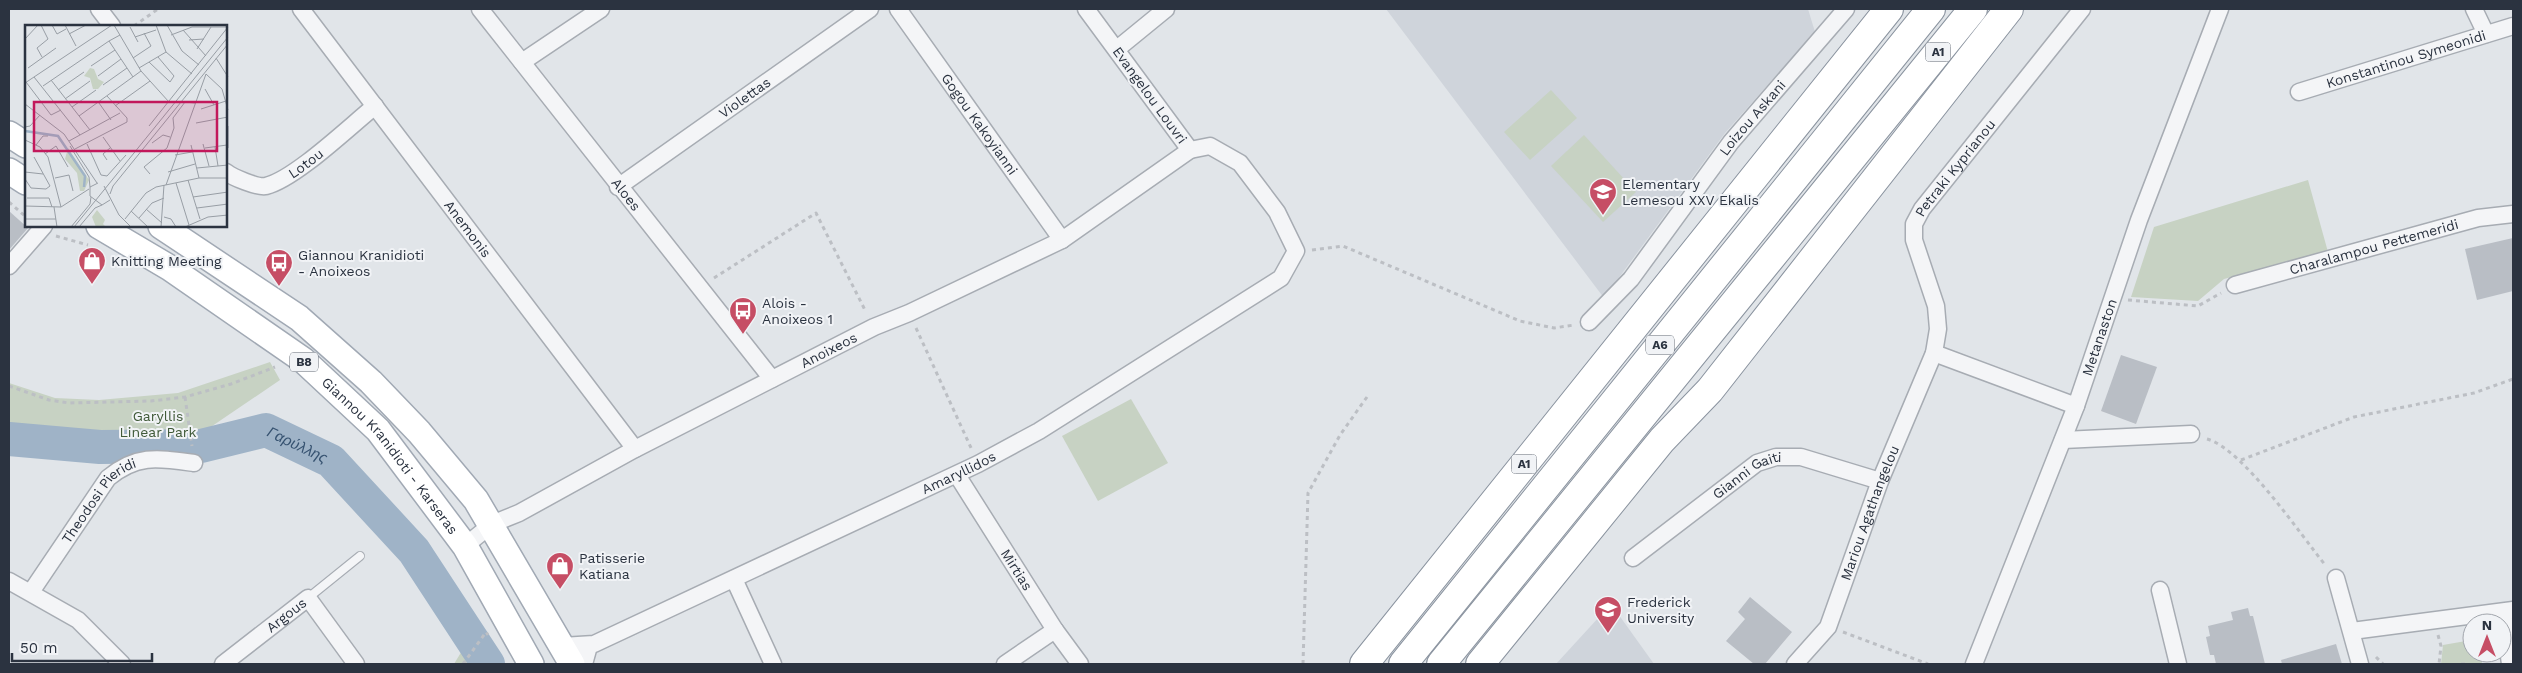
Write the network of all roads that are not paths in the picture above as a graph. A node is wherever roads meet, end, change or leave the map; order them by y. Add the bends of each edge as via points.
1 (99, 9) edge
2 (301, 9) edge
3 (480, 9) edge
4 (601, 9) edge
5 (870, 9) edge
6 (898, 9) edge
7 (1086, 9) edge
8 (1166, 9) edge
9 (1846, 9) edge
10 (1889, 9) edge
11 (1973, 9) edge
12 (2009, 9) edge
13 (2082, 9) edge
14 (2474, 9) edge
15 (2217, 10) edge
16 (1924, 17) edge
17 (111, 25) edge
18 (2513, 26) edge
19 (2486, 34) junction
20 (1116, 49) junction
21 (522, 62) junction
22 (2300, 92) dead end
23 (1904, 95) junction
24 (375, 106) junction
25 (9, 134) edge
26 (25, 144) edge
27 (1190, 150) junction
28 (9, 170) edge
29 (228, 174) edge
30 (25, 181) edge
31 (618, 187) junction
32 (2513, 214) edge
33 (42, 228) edge
34 (102, 228) edge
35 (164, 228) edge
36 (1062, 240) junction
37 (1296, 251) joint
38 (1684, 262) junction
39 (9, 266) edge
40 (2235, 285) road end
41 (1589, 322) road end
42 (1934, 353) junction
43 (772, 379) junction
44 (1710, 390) junction
45 (2076, 406) junction
46 (2191, 434) road end
47 (2064, 440) junction
48 (634, 449) junction
49 (194, 464) road end
50 (958, 475) junction
51 (1880, 481) junction
52 (492, 524) junction
53 (465, 546) junction
54 (360, 556) dead end
55 (1633, 558) dead end
56 (2336, 578) road end
57 (734, 579) junction
58 (9, 580) edge
59 (2160, 590) dead end
60 (31, 592) junction
61 (308, 598) junction
62 (2508, 611) edge
63 (1055, 630) junction
64 (2352, 631) junction
65 (590, 646) junction
66 (567, 655) edge
67 (122, 664) edge
68 (223, 664) edge
69 (356, 664) edge
70 (530, 664) edge
71 (584, 664) edge
72 (773, 664) edge
73 (1005, 664) edge
74 (1080, 664) edge
75 (1364, 664) edge
76 (1403, 664) edge
77 (1441, 664) edge
78 (1480, 664) edge
79 (1794, 664) edge
80 (1974, 664) edge
81 (2178, 664) edge
82 (2360, 664) edge
83 (2510, 664) edge

1 - 17 street
2 - 24 street, Anemonis
3 - 21 street, Aloes
4 - 21 street
5 - 31 street, Violettas
6 - 36 street, Gogou Kakoyianni
7 - 20 street, Evangelou Louvri
8 - 20 street
9 - 41 street, Loizou Askani via 1730,142 1631,279
10 - 38 highway
11 - 23 highway, A1
12 - 44 highway
13 - 42 street, Petraki Kyprianou via 1922,209 1914,224 1914,240 1936,306 1938,329
14 - 19 street
15 - 45 street, Metanaston via 2139,220
16 - 38 highway
16 - 76 highway, A6
18 - 19 street, Konstantinou Symeonidi
19 - 22 street, Konstantinou Symeonidi
20 - 27 street, Evangelou Louvri
21 - 31 street, Aloes
23 - 44 highway via 1866,163
23 - 77 highway, A6
24 - 29 street, Lotou via 286,179 264,187
24 - 48 street, Anemonis
25 - 26 main road
27 - 36 street, Anoixeos
27 - 37 street, Evangelou Louvri via 1210,146 1240,163 1277,212
28 - 30 main road
31 - 43 street, Aloes
32 - 40 street, Charalampou Pettemeridi via 2478,218
33 - 39 street
34 - 53 main road, Giannou Kranidioti - Karseras / B8 via 170,268 303,360 378,430
35 - 52 main road, B8 via 299,318 371,382 419,432
36 - 43 street, Anoixeos via 874,327
37 - 50 street, Amaryllidos via 1282,278 1039,431
38 - 75 highway, A1
42 - 45 street
42 - 51 street, Mariou Agathangelou
43 - 48 street, Anoixeos
44 - 78 highway via 1662,440
45 - 47 street, Metanaston
46 - 47 street
47 - 80 street, Metanaston
48 - 52 street, Anoixeos via 519,513
49 - 60 street, Theodosi Pieridi via 161,458 137,460 122,466 108,478
50 - 57 street, Amaryllidos
50 - 63 street, Mirtias
51 - 55 street, Gianni Gaiti via 1801,457 1776,457 1757,464
51 - 79 street, Mariou Agathangelou via 1828,627
52 - 53 street, Anoixeos
52 - 66 main road, B8
53 - 70 main road, Giannou Kranidioti - Karseras / B8
54 - 61 lane
56 - 64 street
57 - 65 street, Amaryllidos
57 - 72 street
58 - 60 street
59 - 81 street
60 - 67 street via 78,620
61 - 68 street, Argous
61 - 69 street, Argous
62 - 64 street
62 - 83 street
63 - 73 street
63 - 74 street, Mirtias
64 - 82 street
65 - 66 street, Amaryllidos via 578,644
65 - 71 street

